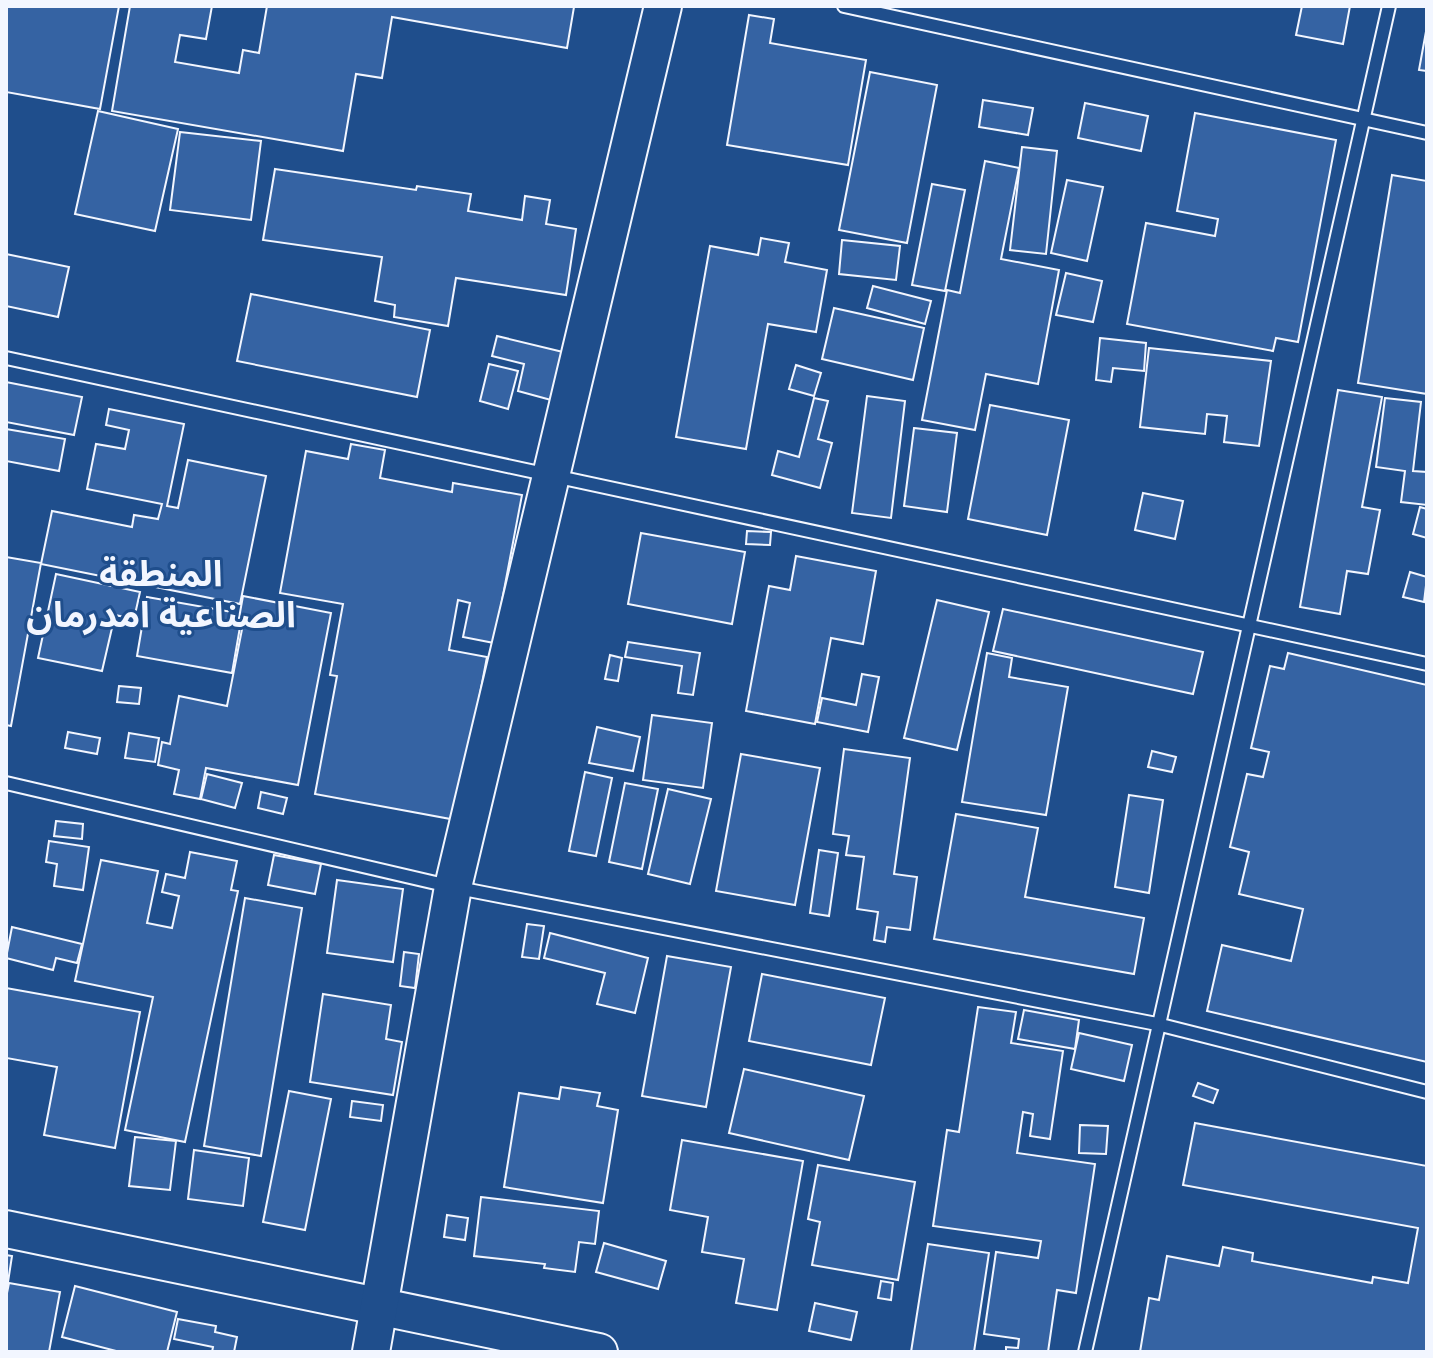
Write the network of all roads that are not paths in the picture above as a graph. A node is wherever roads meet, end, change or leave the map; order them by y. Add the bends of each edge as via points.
1 (663, 6) edge
2 (844, 6) edge
3 (1389, 6) edge
4 (1363, 118) junction
5 (1427, 133) edge
6 (6, 358) edge
7 (551, 477) junction
8 (1249, 625) junction
9 (1427, 664) edge
10 (6, 783) edge
11 (453, 887) junction
12 (1157, 1024) junction
13 (1427, 1092) edge
14 (6, 1229) edge
15 (381, 1306) junction
16 (371, 1352) edge
17 (599, 1352) edge
18 (1085, 1352) edge

1 - 7 street
2 - 4 lane
3 - 4 lane
4 - 5 lane
4 - 8 lane
6 - 7 lane
7 - 8 lane
7 - 11 street
8 - 9 lane
8 - 12 lane
10 - 11 lane
11 - 12 lane
11 - 15 street
12 - 13 lane
12 - 18 lane
14 - 15 street
15 - 16 street
15 - 17 street

